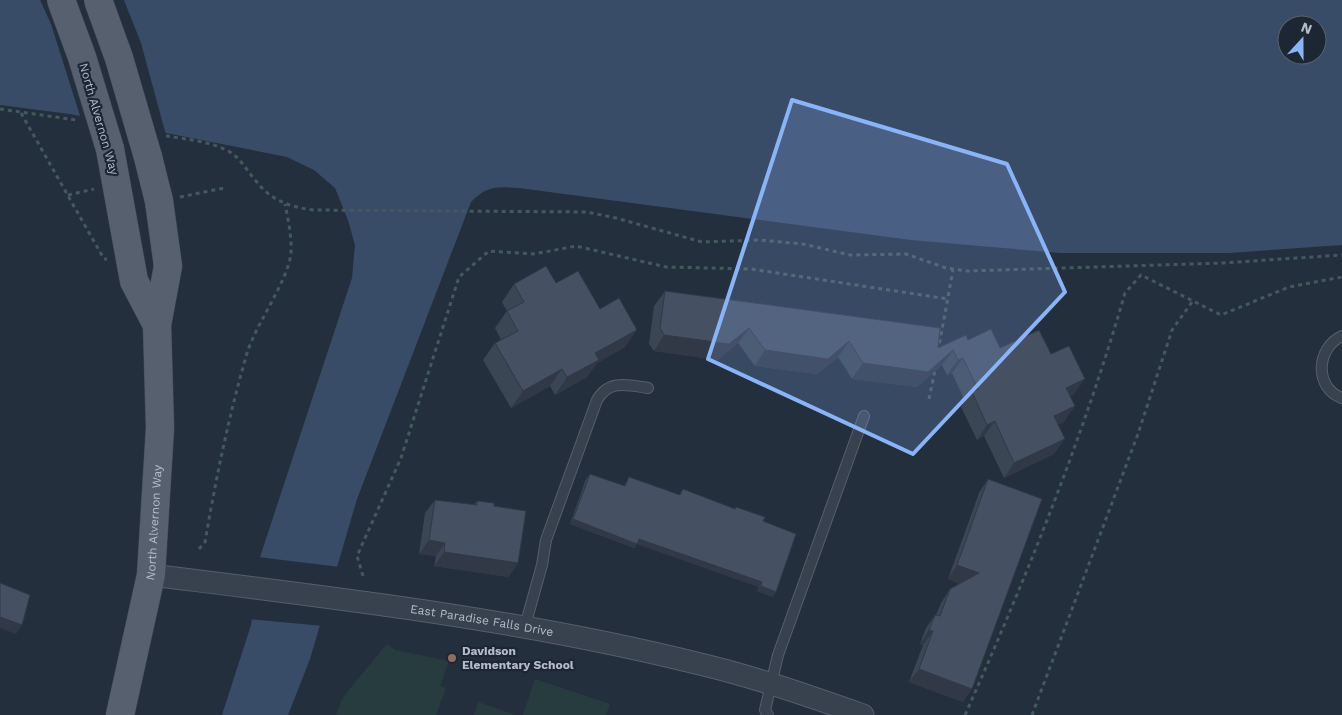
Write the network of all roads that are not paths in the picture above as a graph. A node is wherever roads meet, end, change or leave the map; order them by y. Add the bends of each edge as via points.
1 (61, 0) edge
2 (98, 0) edge
3 (157, 325) junction
4 (1342, 336) edge
5 (648, 388) dead end
6 (1342, 398) edge
7 (864, 416) dead end
8 (151, 575) junction
9 (525, 626) junction
10 (770, 684) junction
11 (764, 713) edge
12 (120, 715) edge
13 (863, 715) edge

1 - 3 main road, North Alvernon Way, bridge via 110,150 134,281
2 - 3 main road, North Alvernon Way, bridge via 119,58 159,201 168,266
3 - 8 main road, North Alvernon Way via 160,428
4 - 6 lane via 1327,348 1321,370 1329,390
5 - 9 lane via 618,384 604,390 597,400 546,540
7 - 10 lane via 789,621
8 - 9 street, East Paradise Falls Drive
8 - 12 main road, North Alvernon Way
9 - 10 street, East Paradise Falls Drive via 699,663
10 - 11 lane
10 - 13 street, East Paradise Falls Drive

